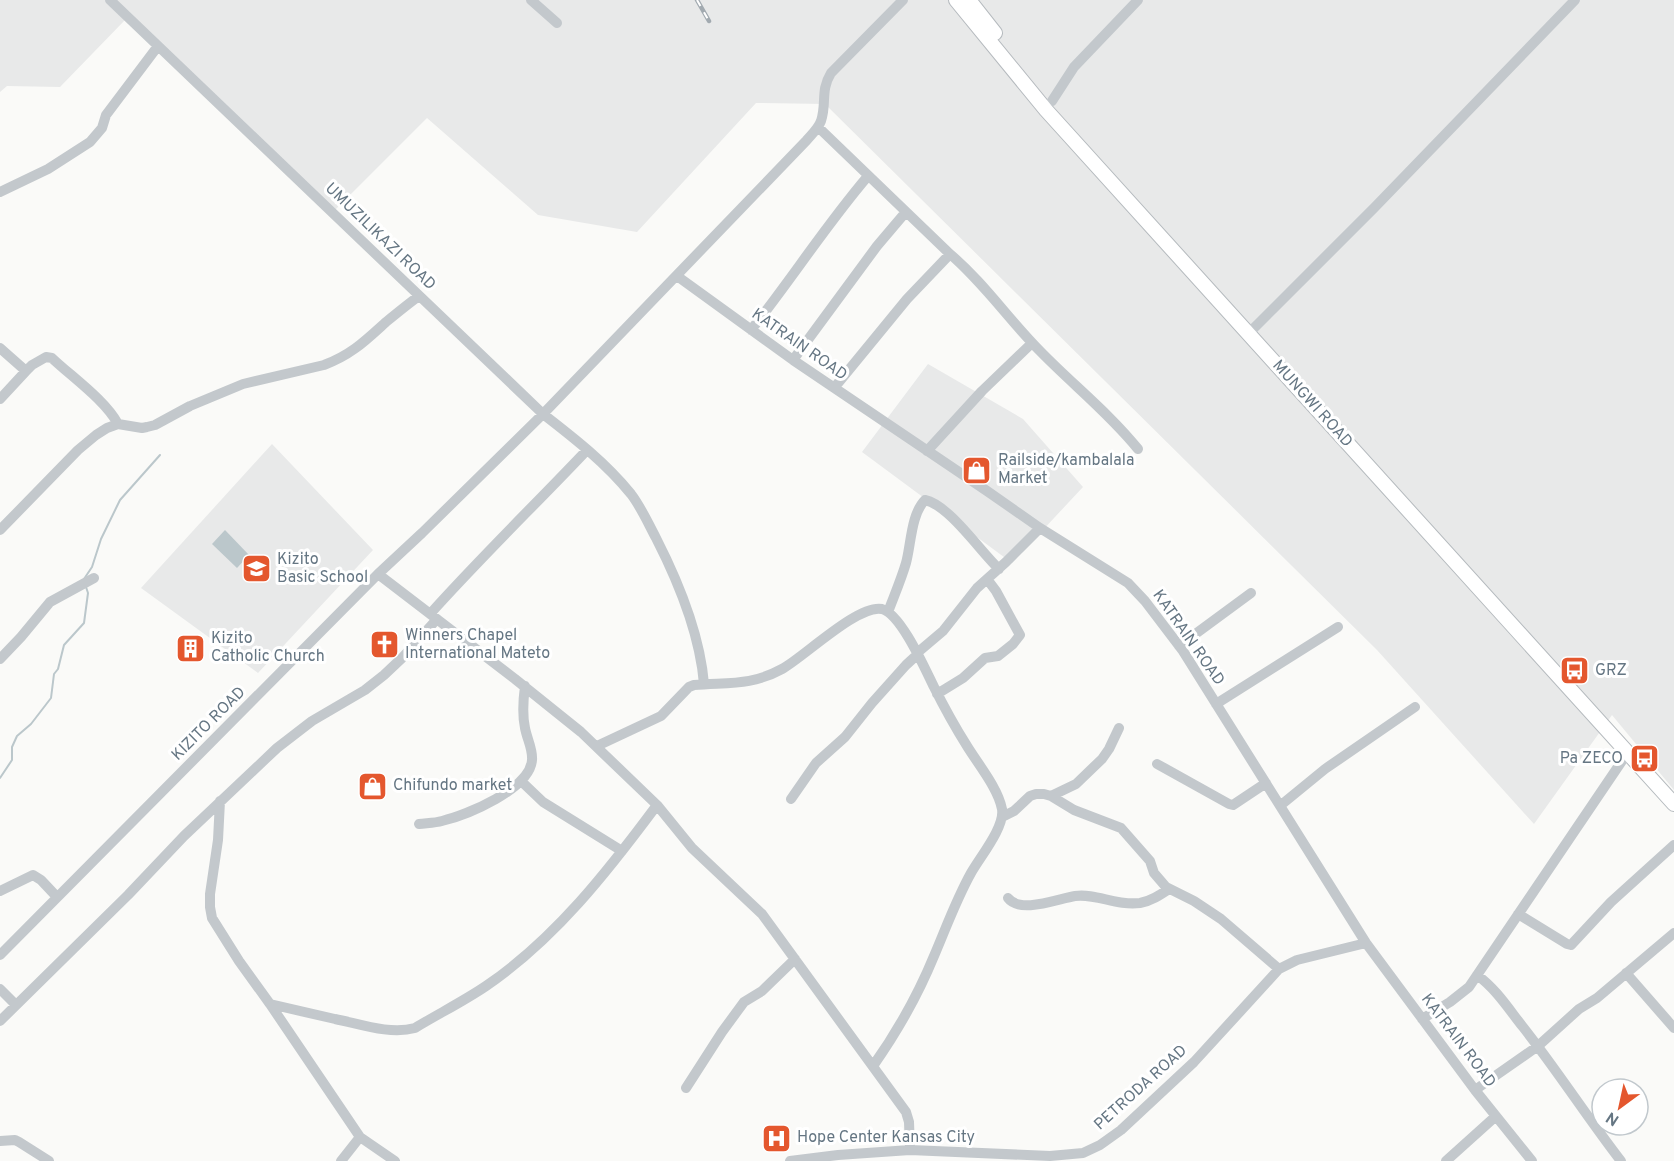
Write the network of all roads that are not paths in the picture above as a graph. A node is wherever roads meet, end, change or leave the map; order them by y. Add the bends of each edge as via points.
1 (110, 0) edge
2 (531, 0) edge
3 (903, 0) edge
4 (956, 0) edge
5 (969, 0) edge
6 (1138, 0) edge
7 (1575, 0) edge
8 (557, 23) dead end
9 (158, 46) junction
10 (1052, 101) junction
11 (818, 128) junction
12 (868, 176) junction
13 (0, 192) edge
14 (905, 213) junction
15 (950, 254) junction
16 (677, 276) junction
17 (419, 296) junction
18 (751, 330) junction
19 (1252, 331) junction
20 (1032, 343) junction
21 (0, 348) edge
22 (793, 360) junction
23 (26, 371) junction
24 (834, 388) junction
25 (0, 399) edge
26 (543, 414) junction
27 (118, 424) junction
28 (1137, 449) dead end
29 (587, 450) junction
30 (927, 450) junction
31 (1040, 528) junction
32 (0, 530) edge
33 (999, 569) junction
34 (378, 574) junction
35 (93, 578) dead end
36 (987, 579) junction
37 (1251, 593) dead end
38 (888, 612) junction
39 (434, 616) junction
40 (1338, 627) dead end
41 (1179, 646) junction
42 (917, 653) junction
43 (0, 659) edge
44 (704, 684) junction
45 (525, 686) junction
46 (938, 694) junction
47 (1216, 704) junction
48 (1415, 706) dead end
49 (1119, 728) dead end
50 (597, 746) junction
51 (1628, 752) junction
52 (1157, 764) dead end
53 (521, 781) junction
54 (1266, 783) junction
55 (1051, 796) junction
56 (1674, 797) edge
57 (791, 799) dead end
58 (220, 801) junction
59 (1674, 804) edge
60 (657, 805) junction
61 (1281, 805) junction
62 (1002, 817) junction
63 (419, 824) dead end
64 (1674, 844) edge
65 (622, 851) junction
66 (1169, 889) junction
67 (0, 891) edge
68 (57, 897) junction
69 (1008, 898) dead end
70 (1518, 914) junction
71 (1674, 933) edge
72 (1366, 943) junction
73 (0, 955) edge
74 (795, 959) junction
75 (1279, 969) junction
76 (1626, 973) junction
77 (1477, 975) junction
78 (0, 989) edge
79 (270, 1004) junction
80 (16, 1005) junction
81 (1422, 1019) junction
82 (0, 1021) edge
83 (1674, 1028) edge
84 (1538, 1046) junction
85 (873, 1066) junction
86 (686, 1088) dead end
87 (1475, 1090) junction
88 (1496, 1116) junction
89 (360, 1137) junction
90 (0, 1142) edge
91 (910, 1150) junction
92 (839, 1158) edge
93 (1050, 1159) edge
94 (1528, 1159) edge
95 (49, 1161) edge
96 (341, 1161) edge
97 (395, 1161) edge
98 (790, 1161) edge
99 (1446, 1161) edge
100 (1621, 1161) edge

1 - 9 street, UMUZILIKAZI ROAD
2 - 8 street
3 - 11 street via 825,82
4 - 19 main road, MUNGWI ROAD via 1046,110
5 - 10 main road, MUNGWI ROAD
6 - 10 street via 1074,67
7 - 19 street
9 - 13 street via 90,142 48,169
9 - 17 street, UMUZILIKAZI ROAD
10 - 19 main road, MUNGWI ROAD
11 - 12 street
11 - 16 street, KIZITO ROAD
12 - 14 street
12 - 18 street
14 - 15 street
14 - 22 street
15 - 20 street via 981,283
15 - 24 street
16 - 18 street, KATRAIN ROAD
16 - 26 street, KIZITO ROAD
17 - 26 street, UMUZILIKAZI ROAD
17 - 27 street via 363,344 336,361 243,384 155,425 142,428
18 - 22 street, KATRAIN ROAD
19 - 51 main road, MUNGWI ROAD
19 - 56 main road, MUNGWI ROAD via 1459,555
20 - 28 street
20 - 30 street
21 - 23 street
22 - 24 street, KATRAIN ROAD
23 - 25 street
23 - 27 street via 46,357 52,358 104,405
24 - 30 street, KATRAIN ROAD
26 - 29 street, UMUZILIKAZI ROAD
26 - 34 street, KIZITO ROAD
27 - 32 street via 78,450
29 - 39 street via 511,528
29 - 44 street, UMUZILIKAZI ROAD via 631,495 667,559 698,642
30 - 31 street, KATRAIN ROAD
31 - 33 street
31 - 41 street, KATRAIN ROAD via 1128,583
33 - 36 street
33 - 38 street via 961,526 925,500 919,507
34 - 39 street
34 - 68 street, KIZITO ROAD
35 - 43 street via 50,602
36 - 42 street via 943,631
36 - 46 street via 1019,630 1019,638 999,656 985,658
37 - 41 street
38 - 42 street
38 - 44 street via 876,609 861,614 770,675 737,684
39 - 45 street
39 - 58 street via 384,675 294,734
40 - 47 street
41 - 47 street, KATRAIN ROAD
42 - 46 street
42 - 57 street via 845,737 816,763
44 - 50 street via 689,687 662,716
45 - 50 street
45 - 53 street via 524,721 532,759
46 - 62 street via 999,797
47 - 54 street, KATRAIN ROAD
48 - 61 street
49 - 55 street via 1102,759 1076,784
50 - 60 street
51 - 59 main road, MUNGWI ROAD
51 - 70 street
52 - 54 street via 1233,805
53 - 63 street via 473,810
53 - 65 street via 543,802
54 - 61 street, KATRAIN ROAD
55 - 62 street via 1033,795
55 - 66 street via 1074,810 1121,828
58 - 79 street via 210,894 212,918
58 - 80 street
60 - 65 street
60 - 74 street via 692,848 762,915
61 - 72 street, KATRAIN ROAD
62 - 85 street via 952,912 908,1011
64 - 70 street via 1571,945
65 - 79 street via 549,934 486,986 415,1028 396,1031
66 - 69 street via 1148,901 1126,904 1083,896 1023,905
66 - 75 street via 1221,920
67 - 68 street via 33,874
68 - 73 street, KIZITO ROAD
70 - 77 street
71 - 76 street
72 - 75 street, PETRODA ROAD via 1297,960
72 - 81 street, KATRAIN ROAD
74 - 85 street
74 - 86 street via 762,991 744,1002
75 - 93 street, PETRODA ROAD via 1194,1062 1121,1130 1083,1153
76 - 83 street
76 - 84 street
77 - 81 street via 1462,994
77 - 84 street via 1495,991
78 - 80 street
79 - 89 street
80 - 82 street
81 - 87 street, KATRAIN ROAD
84 - 87 street
84 - 100 street
85 - 91 street via 906,1112
87 - 88 street, KATRAIN ROAD
88 - 94 street, KATRAIN ROAD
88 - 99 street
89 - 96 street
89 - 97 street
90 - 95 street via 15,1140
91 - 92 street, PETRODA ROAD
91 - 93 street, PETRODA ROAD
92 - 98 street, PETRODA ROAD

